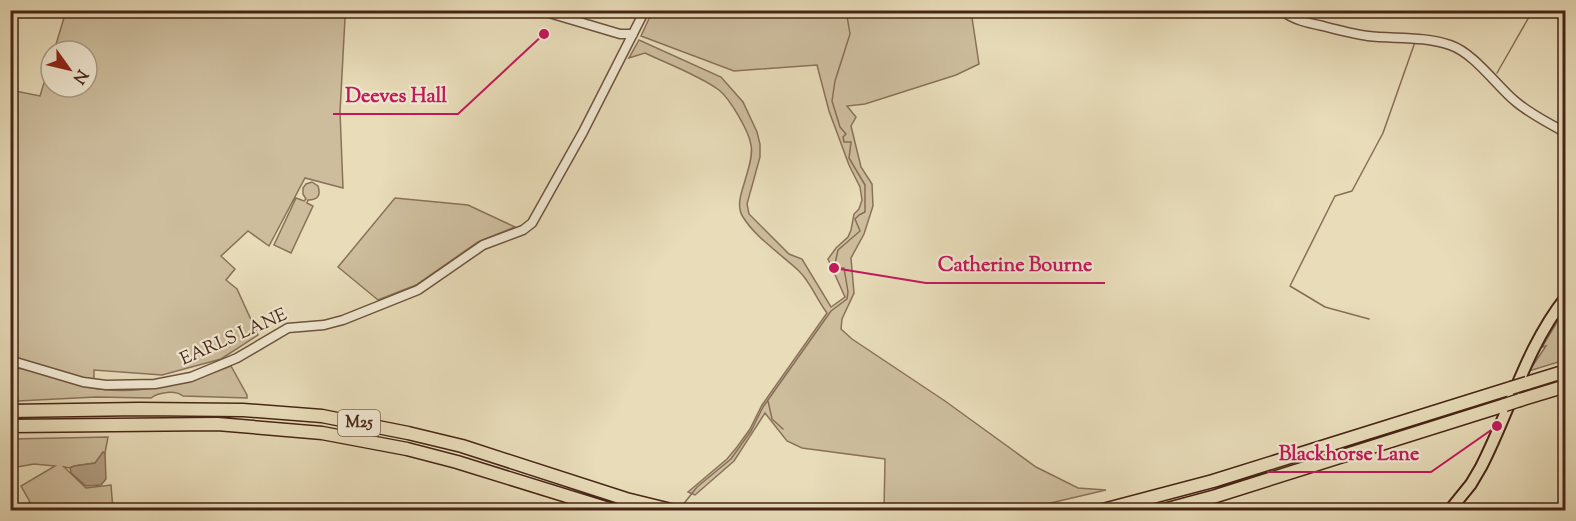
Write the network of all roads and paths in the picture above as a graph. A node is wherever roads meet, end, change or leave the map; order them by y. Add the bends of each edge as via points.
1 (539, 10) edge
2 (645, 10) edge
3 (1281, 10) edge
4 (620, 34) junction
5 (633, 34) junction
6 (626, 46) junction
7 (1566, 133) edge
8 (1566, 297) edge
9 (10, 362) edge
10 (1566, 371) edge
11 (1566, 386) edge
12 (10, 411) edge
13 (10, 426) edge
14 (612, 510) edge
15 (671, 510) edge
16 (1103, 510) edge
17 (1164, 510) edge
18 (1450, 510) edge

1 - 4 street
2 - 5 street, EARLS LANE
3 - 7 street via 1288,16 1350,32 1449,45 1480,67 1516,103
4 - 5 street
4 - 6 street
5 - 6 street, EARLS LANE
6 - 9 street, EARLS LANE via 532,223 483,246 418,290 343,320 288,328 237,358 173,381 138,386 82,382
8 - 18 main road via 1533,349 1481,467
10 - 16 highway, bridge via 1213,481
11 - 17 highway, bridge
12 - 15 highway, M25 via 243,410 322,416 462,446
13 - 14 highway, M25 via 217,424 322,433 457,462

